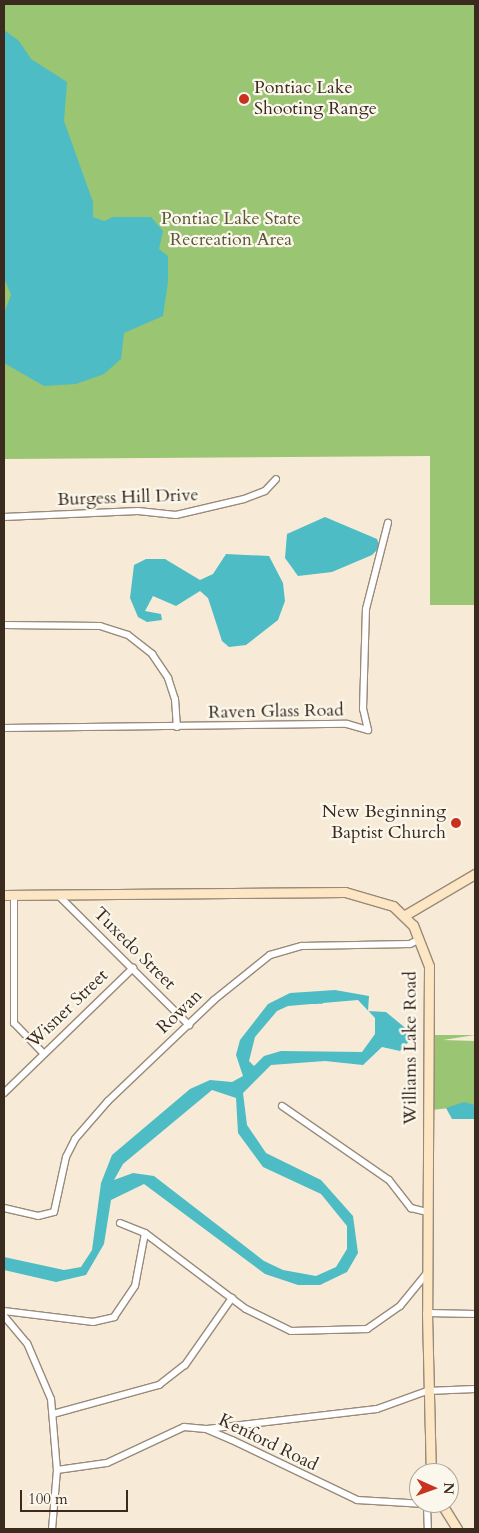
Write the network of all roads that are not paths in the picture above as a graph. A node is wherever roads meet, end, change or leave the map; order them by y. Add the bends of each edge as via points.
1 (276, 479) dead end
2 (4, 517) edge
3 (388, 523) dead end
4 (4, 625) edge
5 (177, 727) junction
6 (4, 728) edge
7 (475, 874) edge
8 (4, 895) edge
9 (14, 895) junction
10 (58, 895) junction
11 (405, 915) junction
12 (420, 939) junction
13 (133, 968) junction
14 (189, 1025) junction
15 (44, 1054) junction
16 (4, 1093) edge
17 (282, 1106) dead end
18 (4, 1208) edge
19 (427, 1212) junction
20 (120, 1223) dead end
21 (145, 1233) junction
22 (427, 1273) junction
23 (232, 1298) junction
24 (4, 1311) edge
25 (427, 1313) junction
26 (475, 1314) edge
27 (4, 1316) edge
28 (475, 1389) edge
29 (428, 1391) junction
30 (53, 1414) junction
31 (206, 1429) junction
32 (431, 1463) edge
33 (57, 1470) junction
34 (409, 1504) edge
35 (427, 1513) edge
36 (447, 1513) edge
37 (52, 1529) edge
38 (428, 1529) edge
39 (457, 1529) edge

1 - 2 street, Burgess Hill Drive via 265,491 244,499 176,515 138,511
3 - 5 street, Raven Glass Road via 366,609 363,709 368,730 347,724
4 - 5 street via 100,626 128,635 152,654 168,678 176,699
5 - 6 street, Raven Glass Road
7 - 11 main road
8 - 9 main road, Williams Lake Road
9 - 10 main road, Williams Lake Road
9 - 15 street via 14,1023
10 - 11 main road, Williams Lake Road via 345,892 381,900
10 - 13 street, Tuxedo Street
11 - 12 main road, Williams Lake Road
12 - 14 street, Rowan via 410,944 302,946 270,955
12 - 19 main road, Williams Lake Road via 430,984
13 - 14 street, Tuxedo Street
13 - 15 street, Wisner Street
14 - 18 street, Rowan via 108,1101 75,1139 66,1157 54,1212 38,1216
15 - 16 street, Wisner Street
17 - 19 street via 389,1180 411,1208
19 - 22 main road, Williams Lake Road
20 - 21 street
21 - 23 street
21 - 24 street via 135,1286 114,1317 84,1322
22 - 23 street via 391,1314 367,1329 349,1332 291,1331
22 - 25 main road, Williams Lake Road
23 - 30 street via 185,1365 159,1385
25 - 26 street
25 - 29 main road, Williams Lake Road
27 - 30 street via 28,1343 42,1370
28 - 29 street
29 - 31 street via 377,1409
29 - 32 main road, Williams Lake Road
30 - 33 street
31 - 33 street, Kenford Road via 184,1427 107,1463
31 - 34 street, Kenford Road via 341,1495 357,1500
33 - 37 street
35 - 38 street
36 - 39 main road

